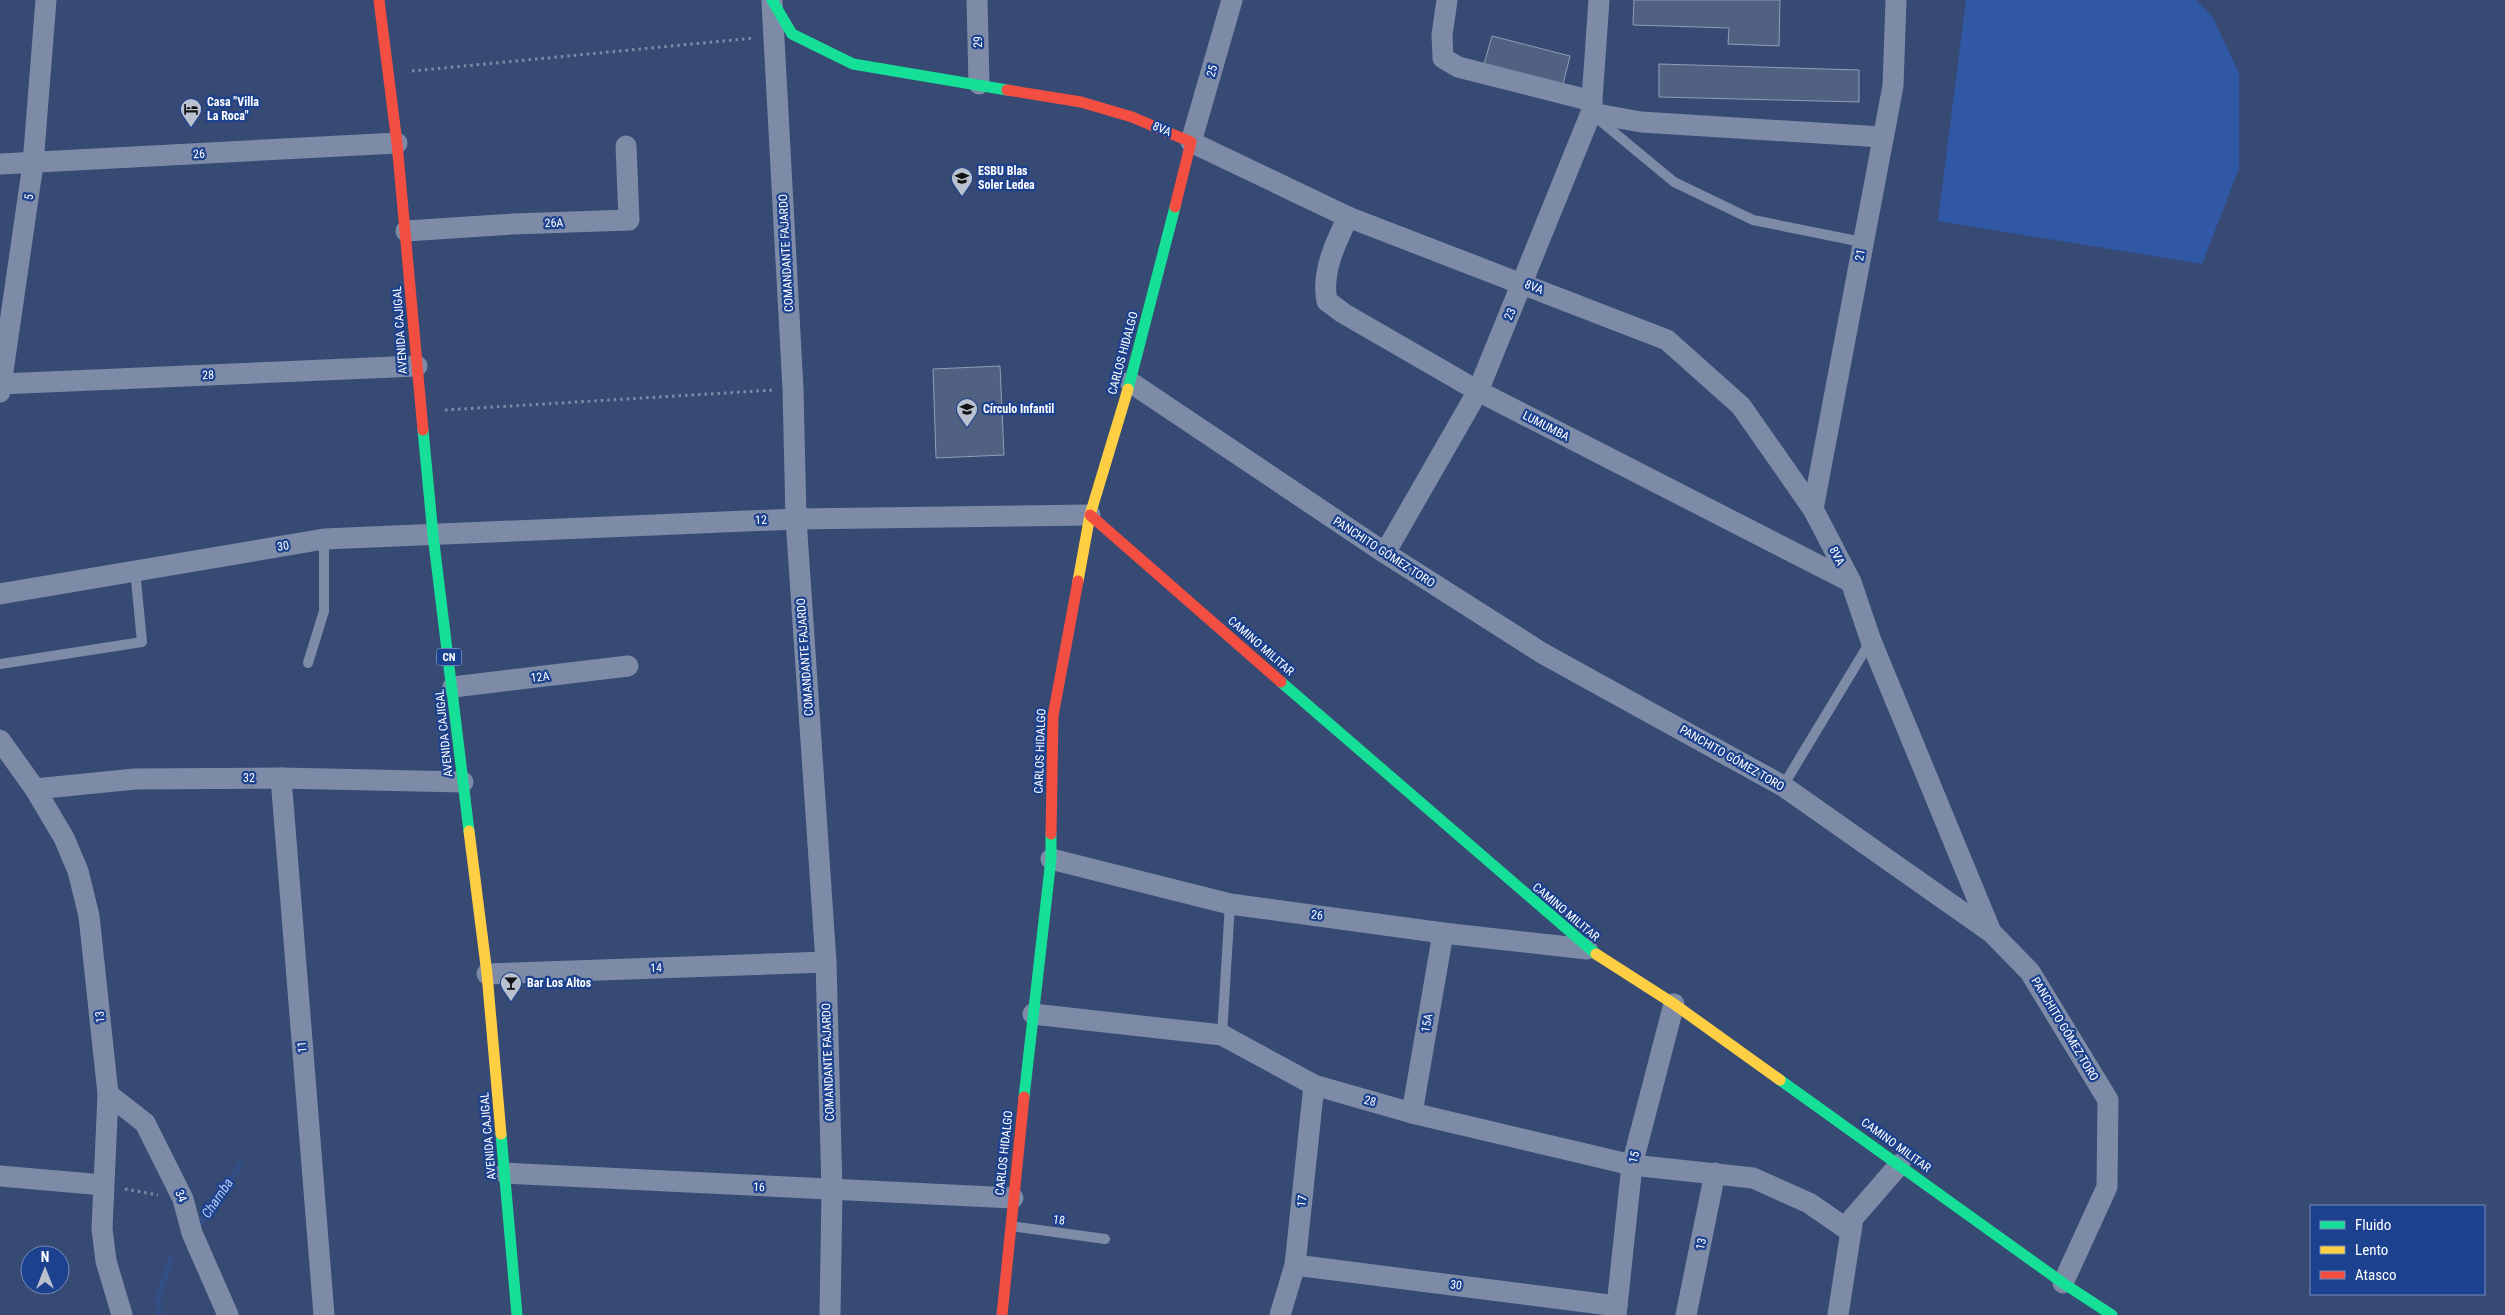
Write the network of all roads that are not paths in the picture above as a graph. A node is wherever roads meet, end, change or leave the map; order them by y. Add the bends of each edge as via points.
1 (46, 0) edge
2 (379, 0) edge
3 (977, 0) edge
4 (1232, 0) edge
5 (1447, 0) edge
6 (1598, 0) edge
7 (1896, 0) edge
8 (772, 1) edge
9 (979, 84) junction
10 (1592, 107) junction
11 (1882, 137) junction
12 (1191, 142) junction
13 (397, 143) junction
14 (626, 146) dead end
15 (0, 164) edge
16 (33, 164) junction
17 (1348, 217) junction
18 (406, 231) junction
19 (1862, 242) junction
20 (1523, 282) junction
21 (417, 366) junction
22 (1130, 382) junction
23 (1, 387) edge
24 (1478, 391) junction
25 (1813, 508) junction
26 (1090, 515) junction
27 (796, 519) junction
28 (433, 535) junction
29 (324, 539) junction
30 (1385, 553) junction
31 (135, 570) junction
32 (1850, 582) junction
33 (0, 594) edge
34 (1871, 641) junction
35 (308, 663) dead end
36 (0, 664) edge
37 (628, 666) dead end
38 (452, 687) junction
39 (0, 740) edge
40 (281, 778) junction
41 (463, 782) junction
42 (1783, 786) junction
43 (35, 789) junction
44 (1051, 859) junction
45 (1230, 904) junction
46 (1443, 933) junction
47 (1992, 933) junction
48 (1587, 950) junction
49 (826, 962) junction
50 (487, 974) junction
51 (1674, 1004) junction
52 (1032, 1014) junction
53 (1222, 1035) junction
54 (1314, 1085) junction
55 (108, 1094) junction
56 (1412, 1113) junction
57 (1900, 1164) junction
58 (1632, 1165) junction
59 (505, 1173) junction
60 (1715, 1173) junction
61 (0, 1176) edge
62 (103, 1186) junction
63 (832, 1191) junction
64 (1013, 1198) junction
65 (1010, 1226) junction
66 (1850, 1232) junction
67 (1105, 1239) dead end
68 (1294, 1265) junction
69 (2063, 1283) junction
70 (1617, 1310) edge
71 (122, 1315) edge
72 (228, 1315) edge
73 (324, 1315) edge
74 (517, 1315) edge
75 (830, 1315) edge
76 (1002, 1315) edge
77 (1280, 1315) edge
78 (1686, 1315) edge
79 (1838, 1315) edge
80 (2112, 1315) edge

1 - 16 street, 5
2 - 13 main road, AVENIDA CAJIGAL / CN
3 - 9 street, 29
4 - 12 street, 25
5 - 10 street via 1442,36 1443,58 1458,66
6 - 10 street, 23
7 - 11 street, 21 via 1893,86
8 - 9 main road, 8VA via 792,34 853,64
8 - 27 street, COMANDANTE FAJARDO via 793,389
9 - 12 main road, 8VA via 1081,102 1132,117
10 - 11 street via 1641,122
10 - 19 lane via 1674,182 1753,220
10 - 20 street, 23
11 - 19 street, 21
12 - 17 street, 8VA
12 - 22 main road, CARLOS HIDALGO
13 - 16 street, 26
13 - 18 main road, AVENIDA CAJIGAL / CN
14 - 18 street, 26A via 629,220
15 - 16 street, 26
16 - 23 street, 5
17 - 20 street, 8VA
17 - 24 street, LUMUMBA via 1334,247 1324,288 1327,301
18 - 21 main road, AVENIDA CAJIGAL / CN
19 - 25 street, 21
20 - 24 street, 23
20 - 25 street, 8VA via 1667,340 1741,406
21 - 23 street, 28
21 - 28 main road, AVENIDA CAJIGAL / CN
22 - 26 main road, CARLOS HIDALGO
22 - 30 street, PANCHITO GÓMEZ TORO
24 - 30 street, 23
24 - 32 street, LUMUMBA
25 - 32 street, 8VA
26 - 27 street, 12
26 - 44 main road, CARLOS HIDALGO via 1053,716
26 - 48 main road, CAMINO MILITAR
27 - 28 street, 12
27 - 49 street, COMANDANTE FAJARDO
28 - 29 street, 30
28 - 38 main road, AVENIDA CAJIGAL / CN
29 - 31 street, 30
29 - 35 lane via 324,611
30 - 42 street, PANCHITO GÓMEZ TORO via 1542,654
31 - 33 street, 30
31 - 36 lane via 142,642
32 - 34 street, 8VA
34 - 42 lane
34 - 47 street, 8VA
37 - 38 street, 12A
38 - 41 main road, AVENIDA CAJIGAL / CN
39 - 43 street, 13
40 - 41 street, 32
40 - 43 street, 32 via 136,779
40 - 73 street, 11
41 - 50 main road, AVENIDA CAJIGAL / CN
42 - 47 street, PANCHITO GÓMEZ TORO
43 - 55 street, 13 via 64,838 78,871 90,916
44 - 45 street, 26
44 - 52 main road, CARLOS HIDALGO
45 - 46 street, 26
45 - 53 lane
46 - 48 street, 26
46 - 56 street, 15A
47 - 69 street, PANCHITO GÓMEZ TORO via 2030,972 2108,1100 2107,1187
48 - 51 main road, CAMINO MILITAR
49 - 50 street, 14
49 - 63 street, COMANDANTE FAJARDO
50 - 59 main road, AVENIDA CAJIGAL / CN
51 - 57 main road, CAMINO MILITAR
51 - 58 street, 15
52 - 53 street, 28
52 - 64 main road, CARLOS HIDALGO
53 - 54 street, 28
54 - 56 street, 28
54 - 68 street, 17
55 - 62 street, 13
55 - 72 street, 34 via 145,1123 184,1199 192,1233
56 - 58 street, 28
57 - 66 street via 1853,1218
57 - 69 main road, CAMINO MILITAR
58 - 60 street, 28
58 - 70 street, 15
59 - 63 street, 16
59 - 74 main road, AVENIDA CAJIGAL / CN
60 - 66 street, 28 via 1753,1178 1809,1203
60 - 78 street, 13
61 - 62 street
62 - 71 street, 13 via 102,1229 106,1261
63 - 64 street, 16
63 - 75 street, COMANDANTE FAJARDO
64 - 65 main road, CARLOS HIDALGO
65 - 67 lane, 18
65 - 76 main road, CARLOS HIDALGO
66 - 79 street
68 - 70 street, 30
68 - 77 street, 17
69 - 80 main road, CAMINO MILITAR

